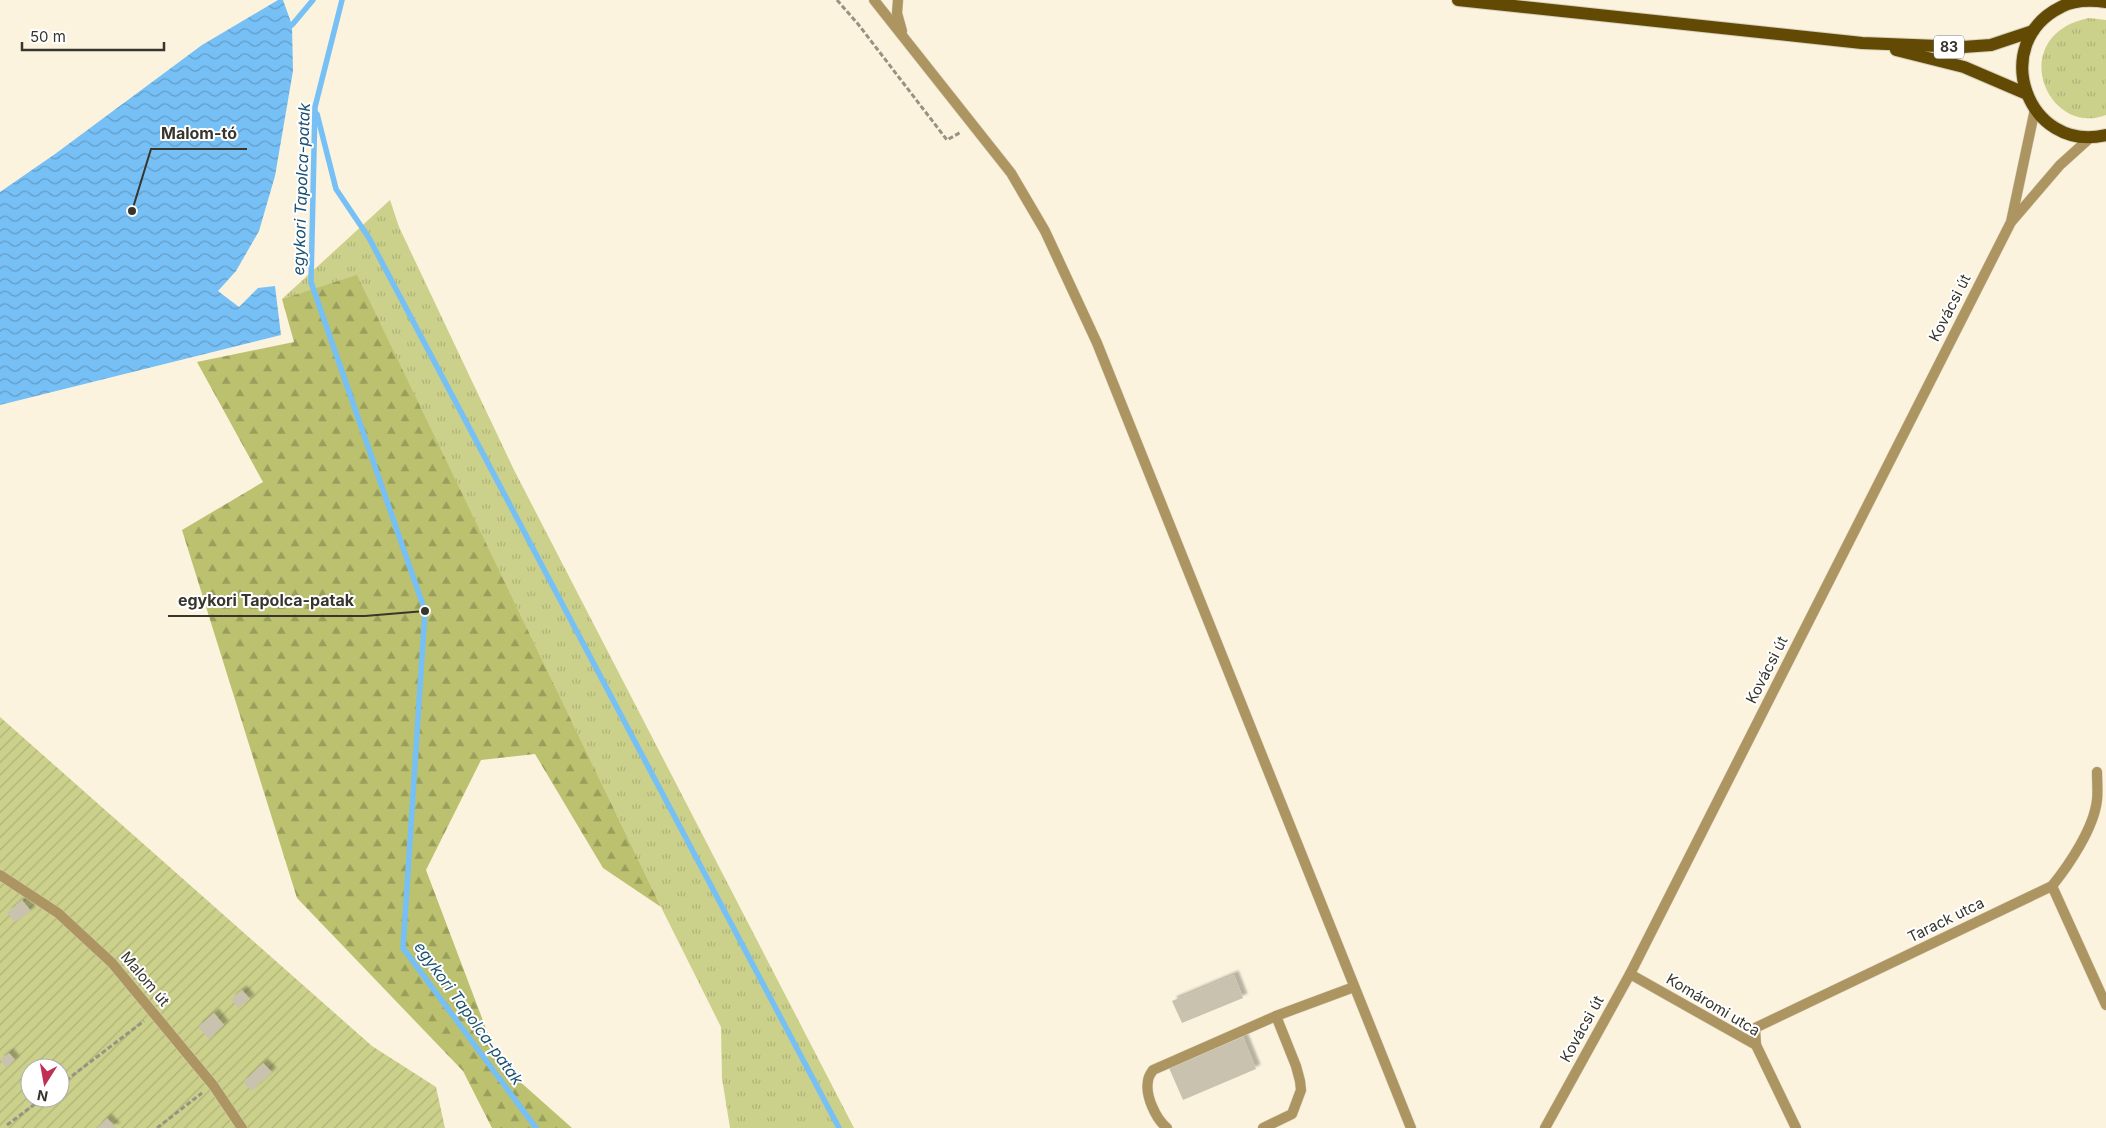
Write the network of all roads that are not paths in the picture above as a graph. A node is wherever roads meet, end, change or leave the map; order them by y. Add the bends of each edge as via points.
1 (874, 0) edge
2 (898, 0) edge
3 (1458, 0) edge
4 (2106, 2) edge
5 (2033, 31) junction
6 (905, 39) junction
7 (1862, 43) junction
8 (2026, 94) junction
9 (2035, 109) junction
10 (2106, 135) edge
11 (2091, 137) junction
12 (2011, 222) junction
13 (2097, 772) dead end
14 (0, 875) edge
15 (2052, 886) junction
16 (1630, 974) junction
17 (1354, 986) junction
18 (2106, 1005) edge
19 (1276, 1016) junction
20 (1756, 1046) junction
21 (242, 1128) edge
22 (1167, 1128) edge
23 (1263, 1128) edge
24 (1411, 1128) edge
25 (1545, 1128) edge
26 (1796, 1128) edge

1 - 6 street
2 - 6 street via 896,13
3 - 7 main road, 83
4 - 5 main road, 83 via 2085,0 2065,5 2047,15
5 - 7 main road, 83 via 1991,45 1963,47
5 - 8 main road, 83 via 2022,61
6 - 17 street via 1011,173 1045,231 1097,343
7 - 8 main road, 83 via 1964,67
8 - 9 main road, 83
9 - 11 main road, 83 via 2060,130 2075,136
9 - 12 street, Kovácsi út
10 - 11 main road, 83
11 - 12 street, Kovácsi út via 2060,165
12 - 16 street, Kovácsi út
13 - 15 street, Tarack utca via 2093,817 2066,868
14 - 21 street, Malom út via 58,913 112,963 213,1085
15 - 18 street
15 - 20 street, Tarack utca via 1756,1028
16 - 20 street, Komáromi utca
16 - 25 street, Kovácsi út
17 - 19 street
17 - 24 street
19 - 22 street via 1153,1070 1148,1080 1148,1092 1159,1121
19 - 23 street via 1296,1066 1301,1090 1292,1114
20 - 26 street, Komáromi utca

